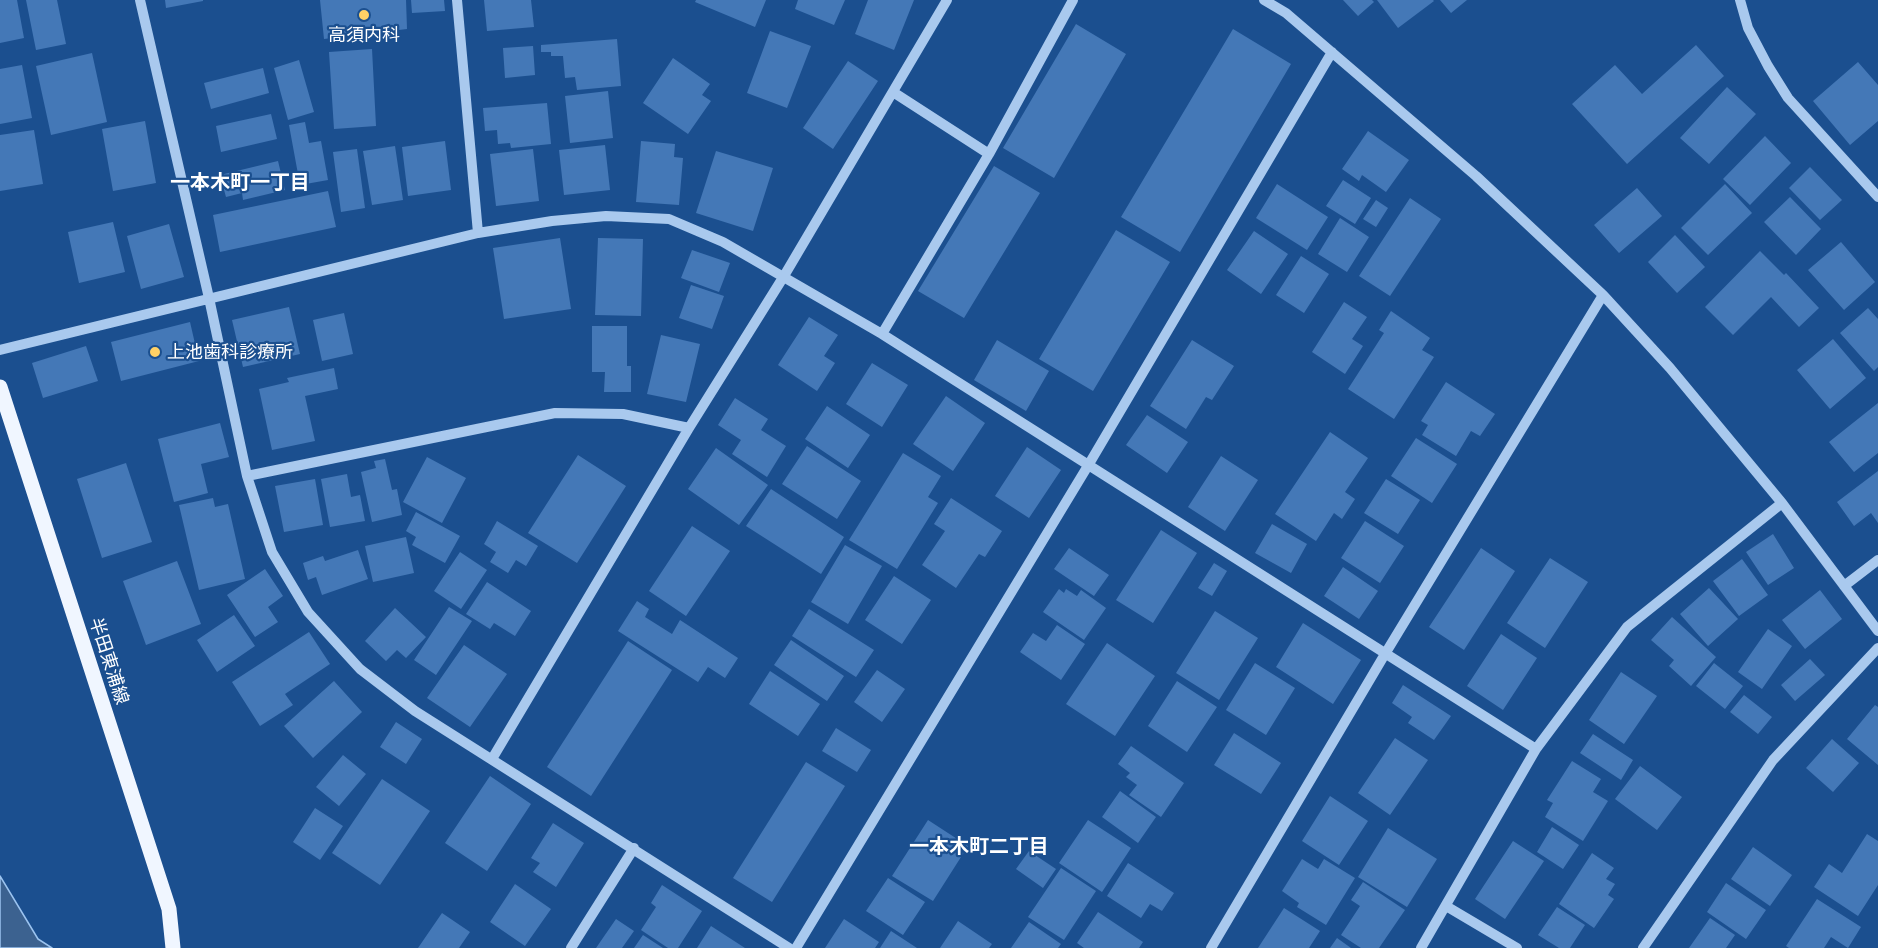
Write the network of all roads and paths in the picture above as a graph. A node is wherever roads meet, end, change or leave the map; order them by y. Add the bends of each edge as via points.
1 (140, 0) edge
2 (457, 0) edge
3 (947, 0) edge
4 (1073, 0) edge
5 (1264, 0) edge
6 (1740, 0) edge
7 (1332, 52) junction
8 (893, 92) junction
9 (989, 154) junction
10 (1878, 197) edge
11 (478, 233) junction
12 (784, 276) junction
13 (1603, 295) junction
14 (209, 298) junction
15 (882, 334) junction
16 (0, 350) edge
17 (0, 387) edge
18 (690, 428) junction
19 (1089, 464) junction
20 (247, 476) junction
21 (1782, 503) junction
22 (1878, 560) edge
23 (1844, 586) junction
24 (1878, 631) edge
25 (1878, 648) edge
26 (1385, 654) junction
27 (1536, 749) junction
28 (492, 759) junction
29 (634, 848) junction
30 (1446, 906) junction
31 (173, 948) edge
32 (571, 948) edge
33 (789, 948) edge
34 (796, 948) edge
35 (1211, 948) edge
36 (1421, 948) edge
37 (1517, 948) edge
38 (1643, 948) edge

1 - 14 street
2 - 11 street
3 - 8 street
4 - 9 street
5 - 7 street via 1286,13
6 - 10 street via 1748,28 1788,98
7 - 13 street via 1476,176
7 - 19 street
8 - 9 street
8 - 12 street
9 - 15 street
11 - 12 street via 606,216 669,219 723,242
11 - 14 street
12 - 15 street
12 - 18 street
13 - 21 street via 1670,368
13 - 26 street
14 - 16 street
14 - 20 street
15 - 19 street
17 - 31 main road, 半田東浦線 via 169,909
18 - 20 street via 623,414 555,413
18 - 28 street
19 - 26 street
19 - 34 street
20 - 28 street via 272,552 308,612 360,669 415,711
21 - 23 street
21 - 27 street via 1627,627
22 - 23 street
23 - 24 street
25 - 38 street via 1773,760
26 - 27 street
26 - 35 street
27 - 30 street
28 - 29 street
29 - 32 street
29 - 33 street
30 - 36 street
30 - 37 street

